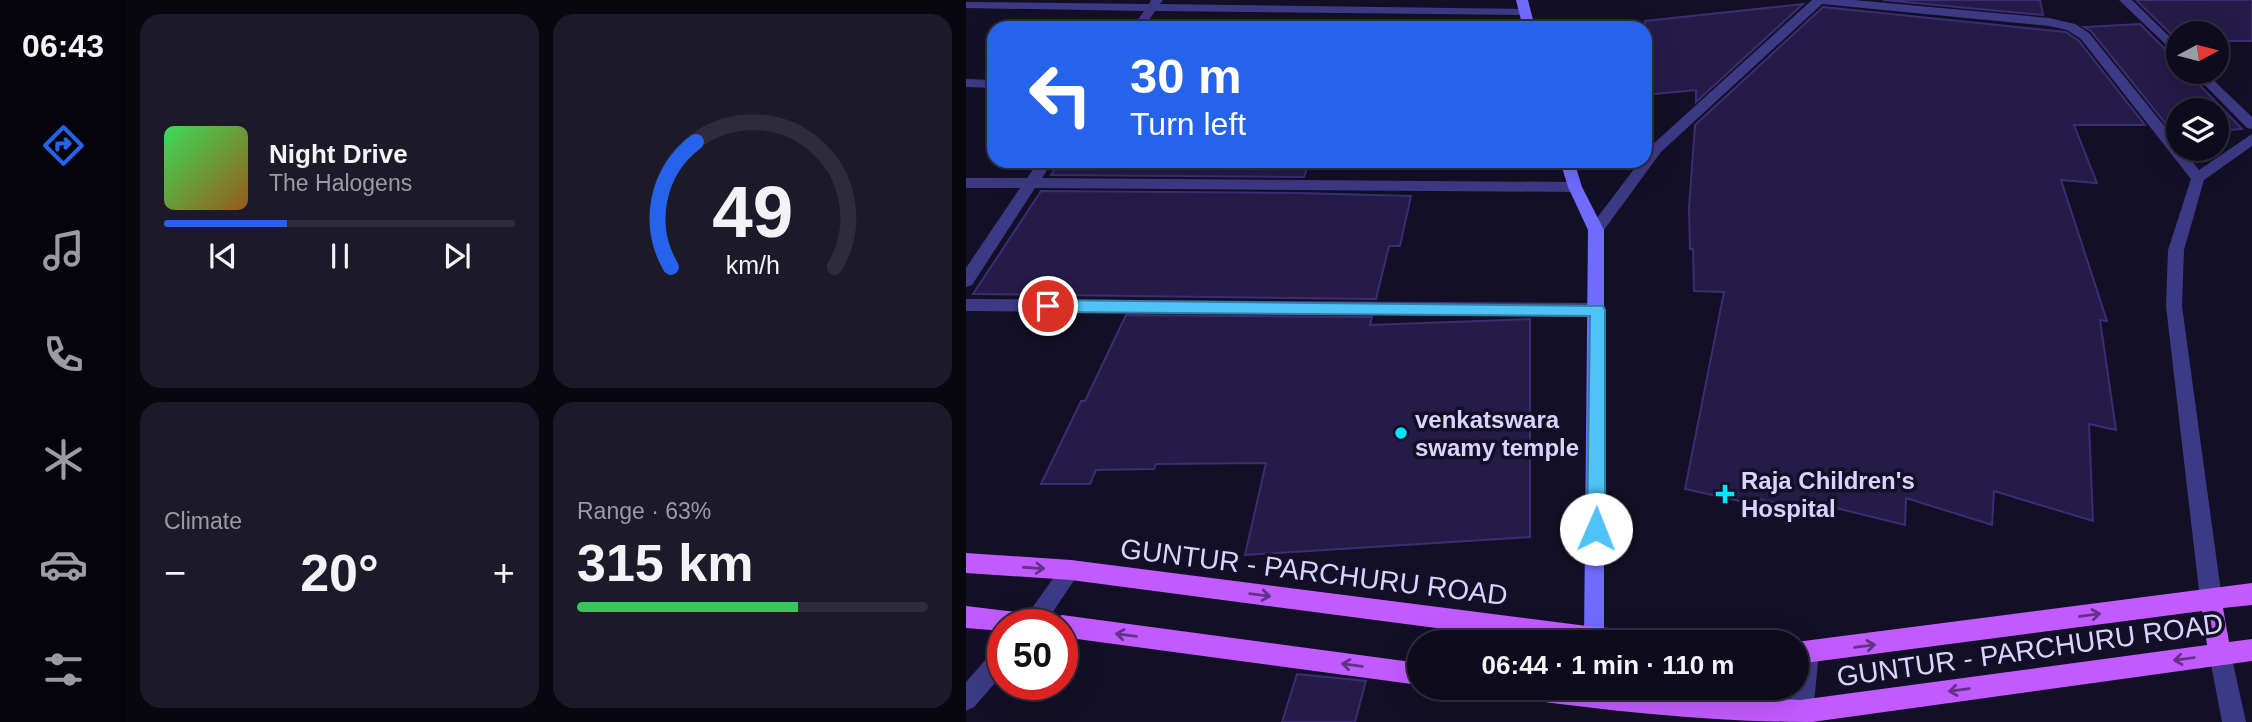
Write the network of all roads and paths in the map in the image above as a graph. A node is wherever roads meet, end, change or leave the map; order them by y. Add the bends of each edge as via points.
1 (1818, 0) edge
2 (2124, 0) edge
3 (1155, 3) edge
4 (966, 5) edge
5 (1523, 6) edge
6 (1143, 21) edge
7 (2166, 40) edge
8 (966, 83) edge
9 (987, 84) edge
10 (2210, 84) edge
11 (2252, 125) edge
12 (2252, 139) edge
13 (1652, 154) edge
14 (1041, 168) edge
15 (1569, 168) edge
16 (1642, 168) edge
17 (2198, 178) junction
18 (966, 183) edge
19 (1031, 183) junction
20 (1575, 187) junction
21 (1596, 230) junction
22 (966, 281) edge
23 (966, 305) edge
24 (1598, 310) junction
25 (966, 563) edge
26 (1071, 570) junction
27 (2252, 594) edge
28 (2211, 599) junction
29 (1048, 609) edge
30 (966, 617) edge
31 (987, 619) edge
32 (1078, 628) edge
33 (1533, 630) edge
34 (1595, 630) edge
35 (2252, 650) edge
36 (1809, 652) edge
37 (2220, 654) junction
38 (1407, 672) edge
39 (987, 675) edge
40 (966, 699) edge
41 (1628, 700) edge
42 (1800, 717) edge
43 (2234, 722) edge

1 - 13 street
1 - 17 street via 2071,27 2085,36
2 - 7 street
3 - 4 street
3 - 5 street
3 - 6 street
8 - 9 street
10 - 11 street
12 - 17 street
14 - 19 street
15 - 20 main road
16 - 21 street
17 - 28 street via 2176,250 2174,306
18 - 19 street
19 - 20 street
19 - 22 street
20 - 21 main road
21 - 24 main road
23 - 24 street
24 - 34 main road
25 -> 26 main road, GUNTUR - PARCHURU ROAD
26 - 29 street
26 -> 33 main road, GUNTUR - PARCHURU ROAD
27 - 28 main road, GUNTUR - PARCHURU ROAD
36 -> 28 main road, GUNTUR - PARCHURU ROAD
28 - 37 main road
30 - 31 main road
38 -> 32 main road
35 - 37 main road, GUNTUR - PARCHURU ROAD
37 -> 42 main road, GUNTUR - PARCHURU ROAD
37 - 43 street
39 - 40 street
41 - 42 main road, GUNTUR - PARCHURU ROAD

